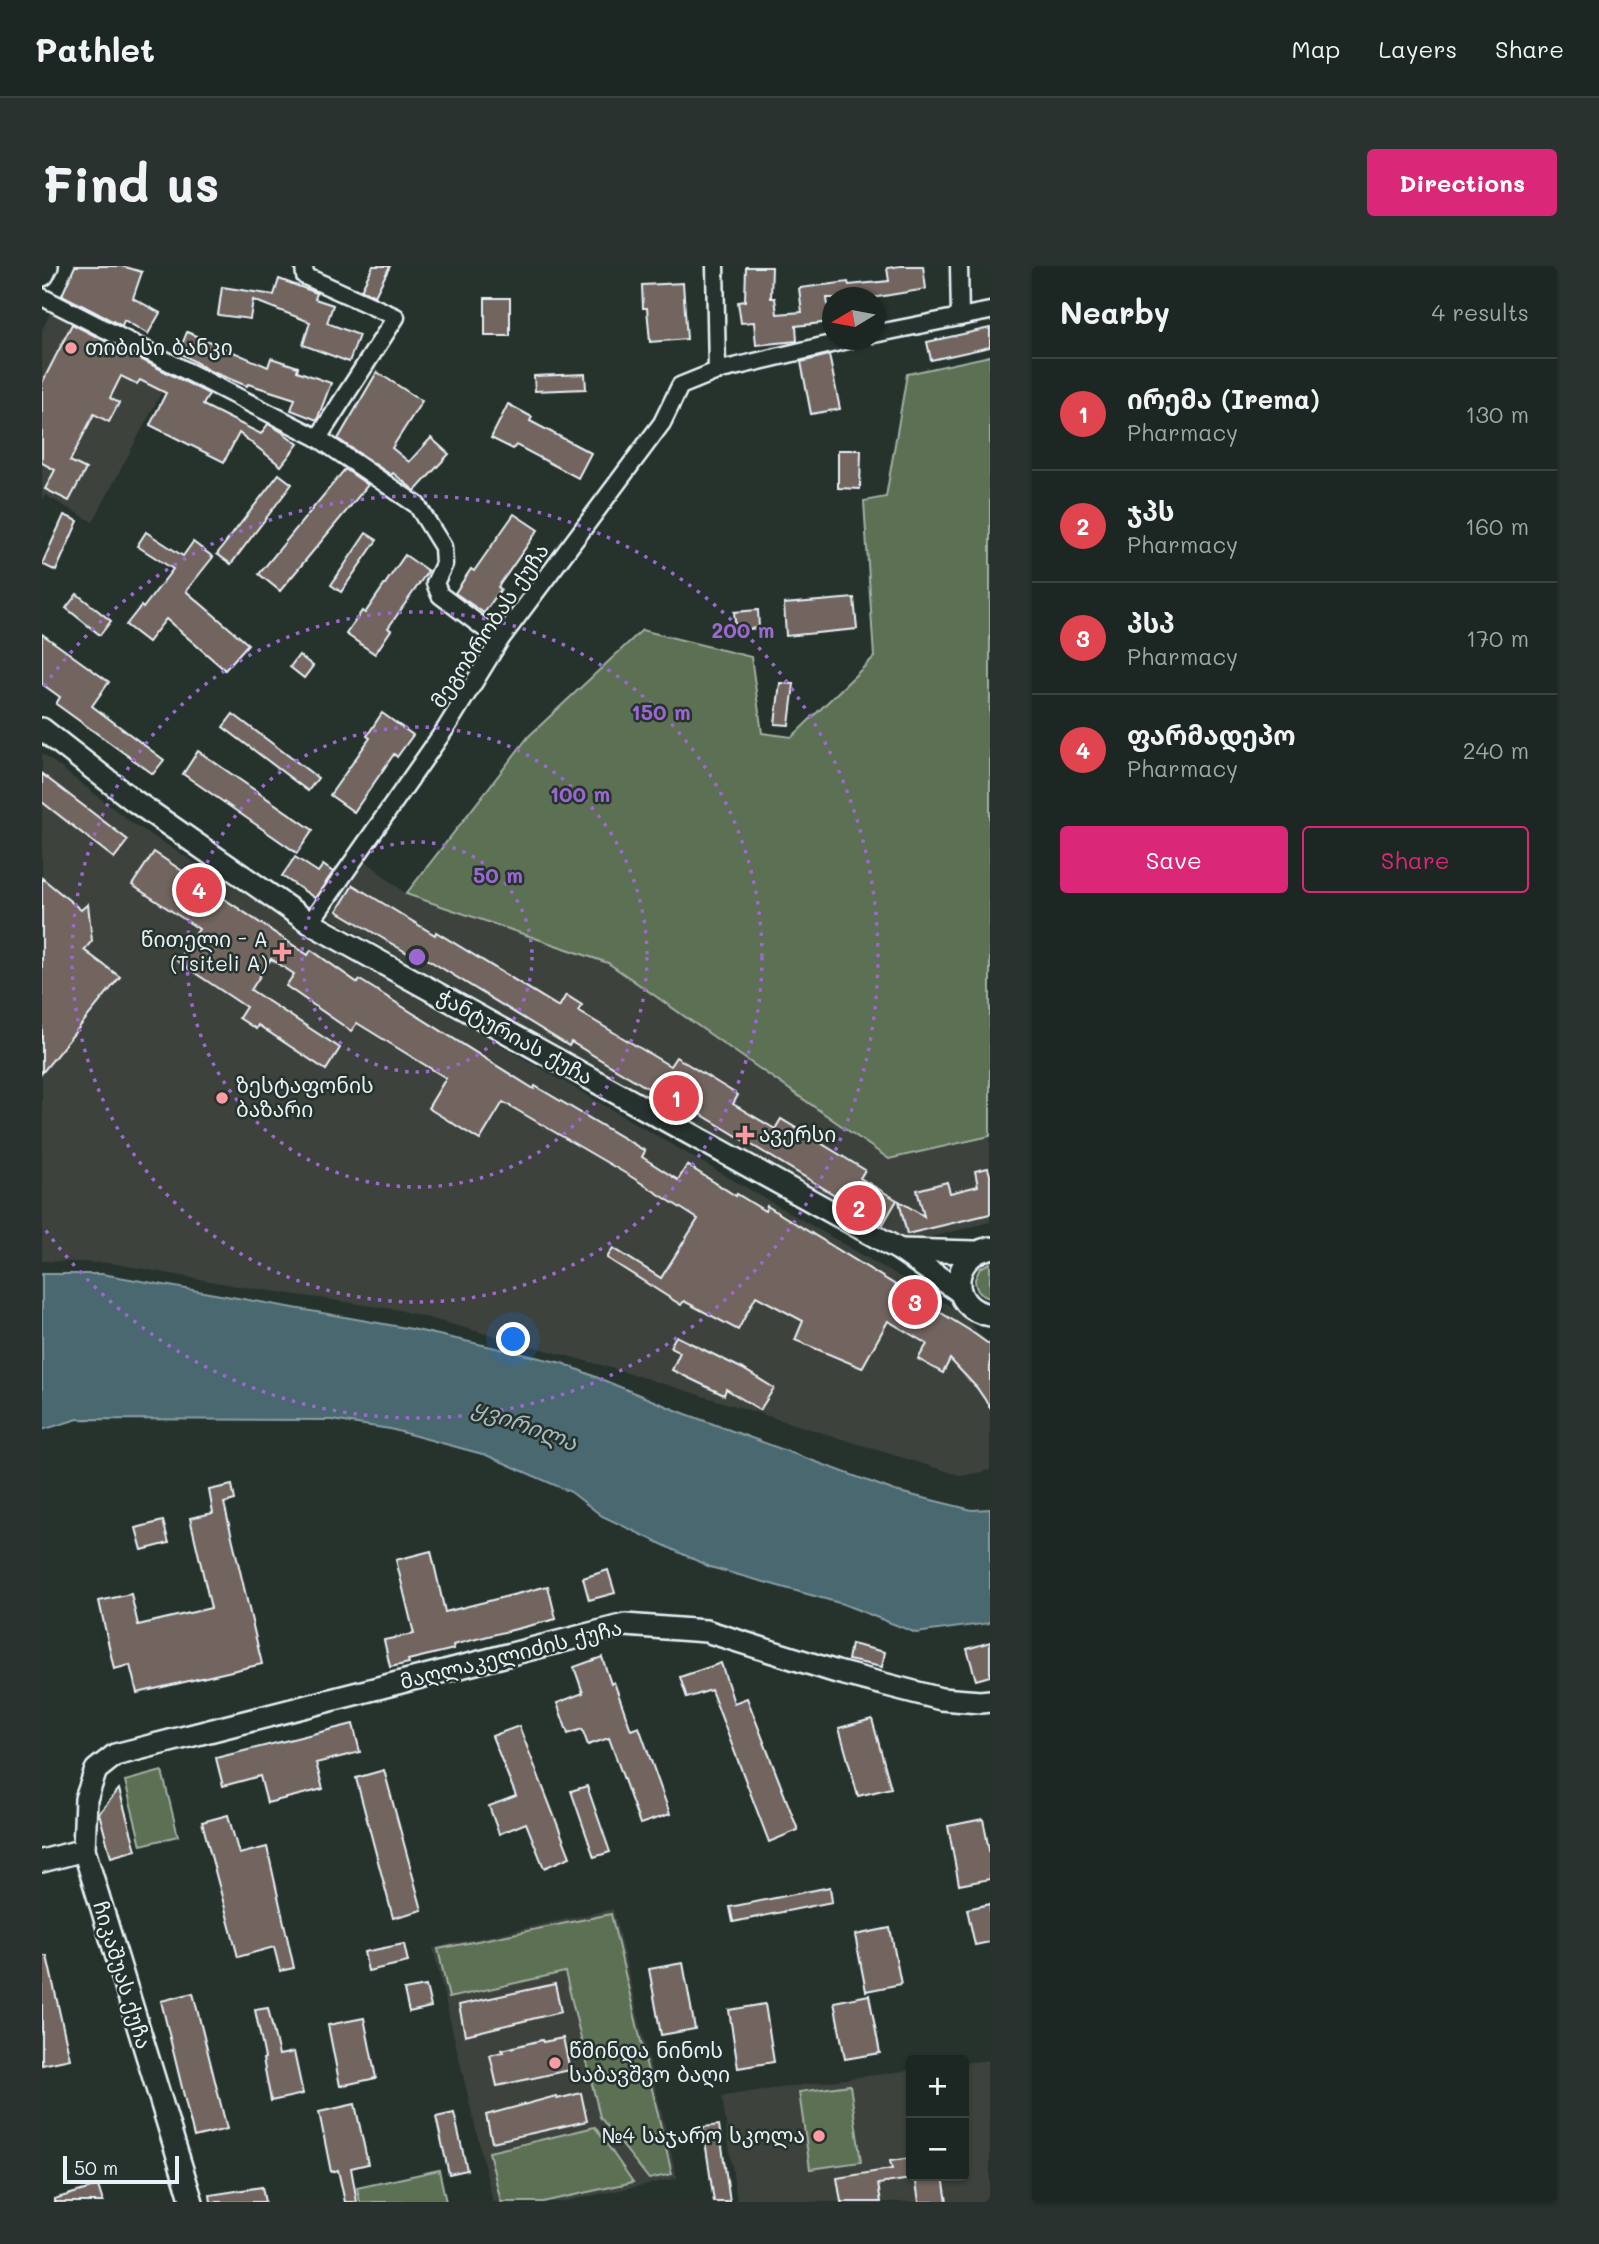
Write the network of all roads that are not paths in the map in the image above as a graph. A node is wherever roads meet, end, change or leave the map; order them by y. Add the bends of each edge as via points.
1 (46, 266) edge
2 (304, 266) edge
3 (715, 266) edge
4 (959, 266) edge
5 (42, 274) edge
6 (42, 297) edge
7 (990, 311) edge
8 (960, 317) junction
9 (885, 332) edge
10 (822, 346) edge
11 (717, 371) junction
12 (318, 438) junction
13 (500, 640) junction
14 (42, 729) edge
15 (310, 923) junction
16 (900, 1250) junction
17 (982, 1250) edge
18 (960, 1292) junction
19 (988, 1317) edge
20 (990, 1701) edge
21 (115, 1755) joint
22 (84, 1850) junction
23 (42, 1861) edge
24 (192, 2202) edge

1 - 5 main road
2 - 12 street via 305,276 396,317
3 - 11 street
4 - 8 street
6 - 12 street
7 - 8 street
8 - 9 street
10 - 11 street, მეგობრობას ქუჩა
11 - 13 street, მეგობრობას ქუჩა via 680,386 662,423
12 - 13 street via 417,505 443,547 444,564 435,583 440,596
13 - 15 street, მეგობრობას ქუჩა via 446,728
14 - 15 street, ჭანტურიას ქუჩა via 133,800
15 - 16 street, ჭანტურიას ქუჩა
16 - 17 street, ჭანტურიას ქუჩა
16 - 18 street, ჭანტურიას ქუჩა
17 - 18 street via 962,1265
18 - 19 street, ჭანტურიას ქუჩა via 969,1306
20 - 21 street, მაღლაკელიძის ქუჩა via 928,1696 706,1631 625,1625
21 - 22 street, ჩიკაშუას ქუჩა via 96,1770 86,1799
22 - 23 street
22 - 24 street, ჩიკაშუას ქუჩა

